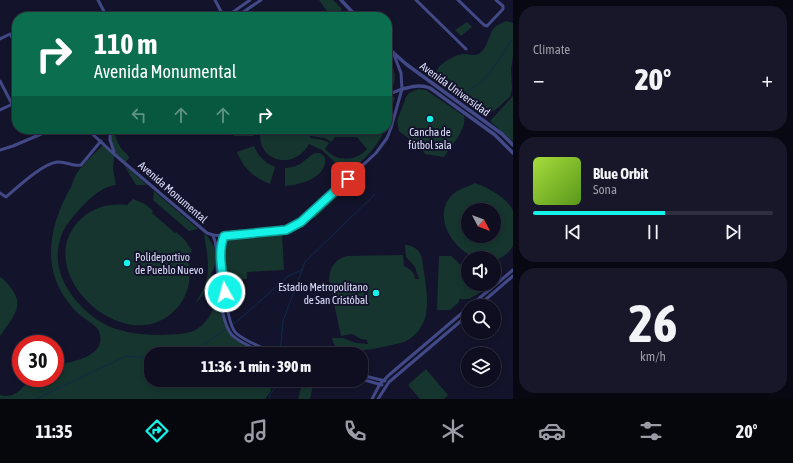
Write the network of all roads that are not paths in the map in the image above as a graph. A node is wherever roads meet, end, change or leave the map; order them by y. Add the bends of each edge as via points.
1 (98, 0) edge
2 (215, 0) edge
3 (250, 0) edge
4 (261, 0) edge
5 (340, 0) edge
6 (416, 0) edge
7 (458, 0) edge
8 (496, 0) edge
9 (104, 12) edge
10 (222, 12) edge
11 (232, 12) edge
12 (243, 12) edge
13 (352, 12) edge
14 (12, 35) edge
15 (0, 38) edge
16 (466, 49) dead end
17 (394, 54) joint
18 (0, 82) edge
19 (402, 89) junction
20 (392, 93) edge
21 (12, 104) joint
22 (0, 110) edge
23 (392, 124) edge
24 (41, 134) edge
25 (93, 134) edge
26 (110, 134) edge
27 (388, 134) edge
28 (101, 141) junction
29 (513, 145) edge
30 (0, 150) edge
31 (513, 153) edge
32 (114, 154) junction
33 (0, 193) edge
34 (213, 235) junction
35 (224, 236) junction
36 (513, 270) edge
37 (513, 276) edge
38 (501, 280) edge
39 (219, 281) junction
40 (224, 281) junction
41 (503, 285) edge
42 (488, 291) edge
43 (496, 291) edge
44 (479, 299) edge
45 (486, 299) edge
46 (461, 314) edge
47 (461, 321) edge
48 (228, 325) junction
49 (230, 329) junction
50 (254, 347) edge
51 (263, 347) edge
52 (368, 377) edge
53 (368, 381) edge
54 (383, 381) junction
55 (389, 382) junction
56 (380, 384) junction
57 (385, 386) junction
58 (372, 399) edge
59 (378, 399) edge

1 - 9 street
2 - 10 street
3 - 11 street
4 - 12 street
5 - 13 street
6 - 16 street
7 - 8 street via 487,26 503,9
14 - 15 street
17 - 19 street, Avenida Monumental via 401,73
17 - 29 street, Avenida Universidad via 502,134
18 - 21 street
19 - 20 street
19 - 23 street, Avenida Monumental
19 - 31 street, Avenida Universidad via 418,86 430,88 489,131
21 - 22 street
24 - 30 street
25 - 28 street, Avenida Monumental
26 - 32 street
27 - 35 street, Avenida Monumental via 380,148 301,222 286,230
28 - 32 street, Avenida Monumental
28 - 33 street via 81,165 61,162 48,164 6,197
32 - 34 street, Avenida Monumental via 206,232
34 - 35 street, Avenida Monumental
34 - 39 street
35 - 40 street via 221,243
36 - 38 street
37 - 41 street
39 - 40 street
39 - 48 street via 223,312
40 - 48 street
42 - 44 street
43 - 45 street
46 - 54 street
47 - 55 street
48 - 49 street
49 - 50 street via 231,334
49 - 51 street
52 - 54 street
53 - 56 street
54 - 55 street
54 - 56 street
55 - 57 street
56 - 57 street
56 - 58 street
57 - 59 street

